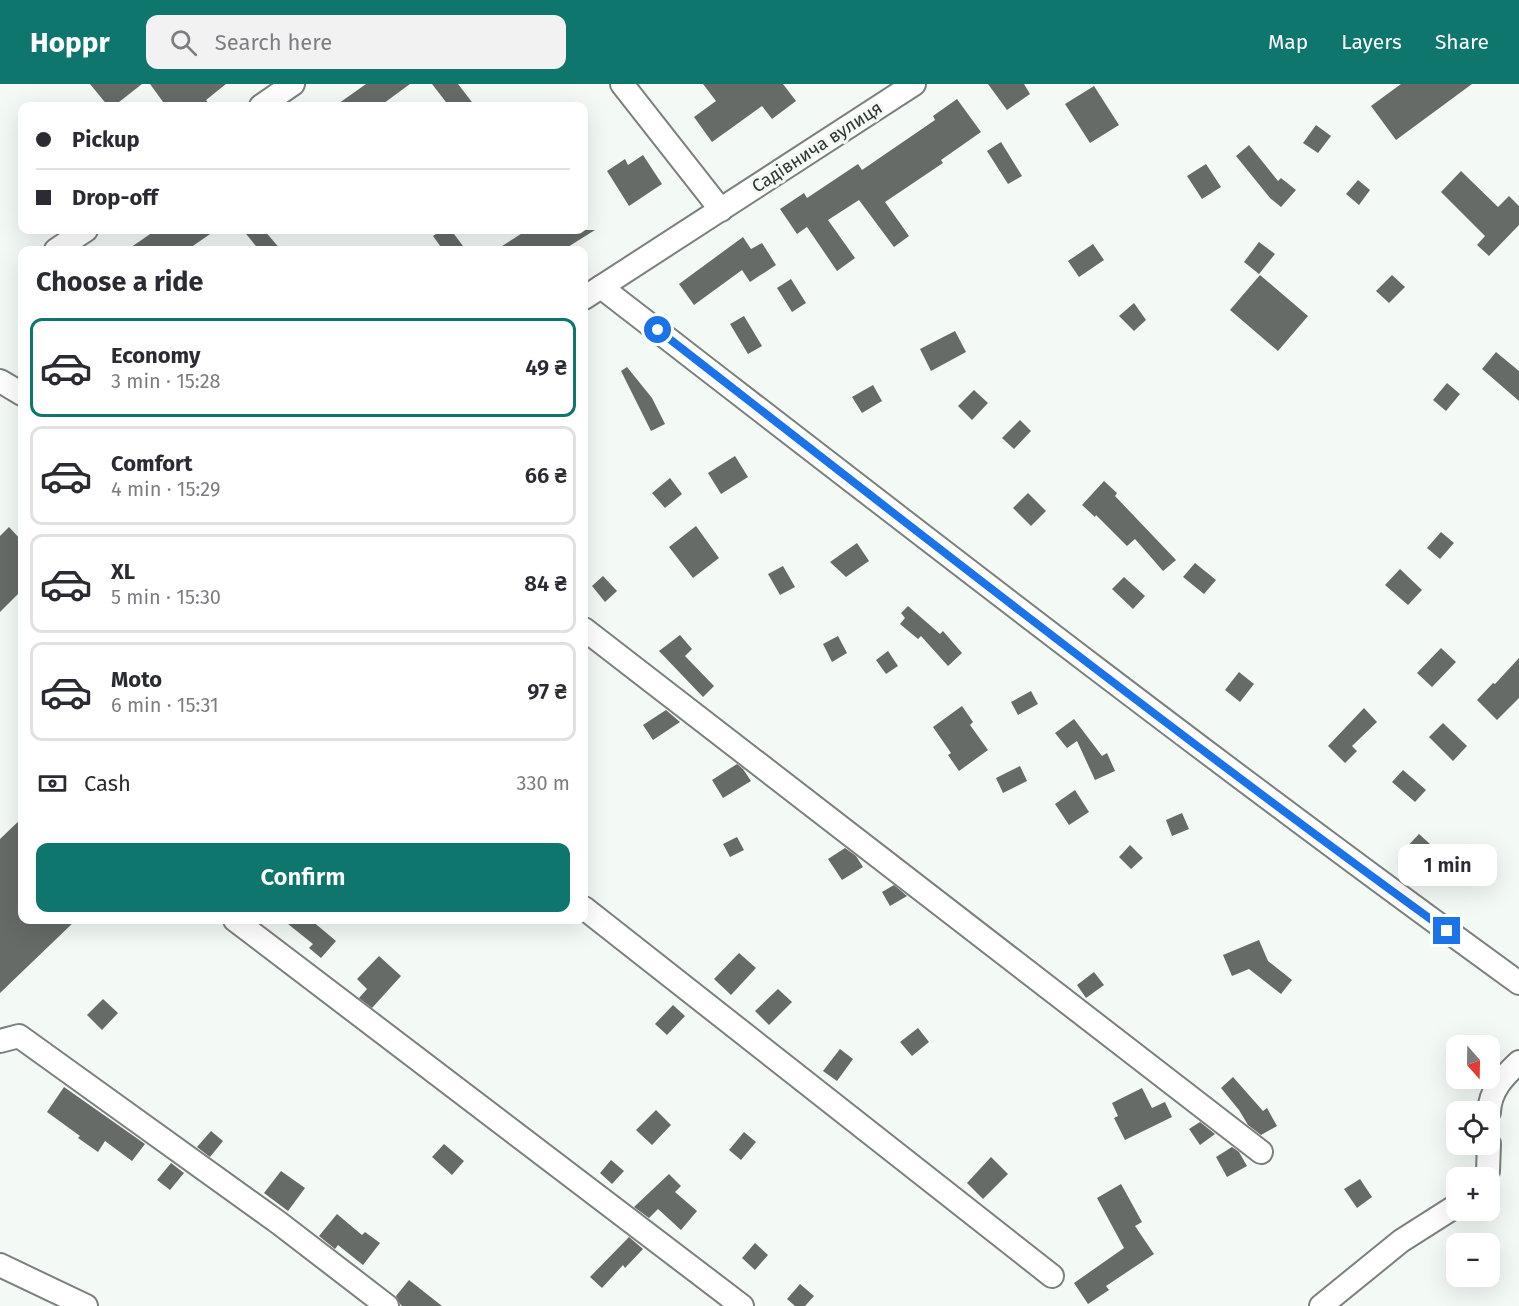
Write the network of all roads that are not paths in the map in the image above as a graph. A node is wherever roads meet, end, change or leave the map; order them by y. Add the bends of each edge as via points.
1 (293, 84) edge
2 (622, 84) edge
3 (914, 84) edge
4 (267, 102) edge
5 (721, 210) junction
6 (80, 234) edge
7 (62, 246) edge
8 (592, 292) edge
9 (0, 381) edge
10 (18, 392) edge
11 (588, 632) edge
12 (588, 911) edge
13 (240, 924) edge
14 (1519, 983) edge
15 (0, 1041) edge
16 (1519, 1062) edge
17 (1490, 1101) edge
18 (1261, 1152) dead end
19 (1446, 1213) edge
20 (0, 1265) edge
21 (1052, 1276) dead end
22 (86, 1306) edge
23 (387, 1306) edge
24 (742, 1306) edge
25 (1321, 1306) edge

1 - 4 street
2 - 5 street
3 - 5 street, Садівнича вулиця
5 - 8 street, Садівнича вулиця
6 - 7 street
8 - 14 street via 1338,853
9 - 10 street
11 - 18 street
12 - 21 street
13 - 24 street
15 - 23 street via 19,1036 279,1223
16 - 17 street via 1499,1081
19 - 25 street via 1401,1242
20 - 22 street

